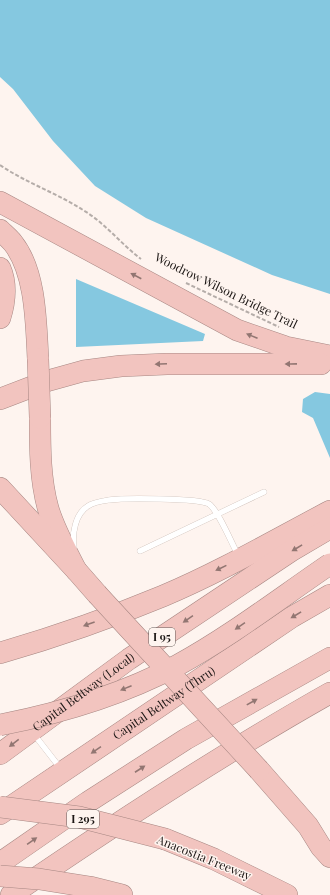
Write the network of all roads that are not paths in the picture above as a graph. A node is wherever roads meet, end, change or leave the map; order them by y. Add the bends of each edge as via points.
1 (0, 202) edge
2 (0, 207) edge
3 (29, 219) junction
4 (0, 230) edge
5 (0, 268) edge
6 (0, 318) edge
7 (330, 356) edge
8 (330, 364) edge
9 (0, 399) edge
10 (0, 488) edge
11 (264, 492) dead end
12 (330, 511) edge
13 (218, 515) junction
14 (330, 528) edge
15 (140, 551) dead end
16 (240, 559) junction
17 (330, 564) edge
18 (76, 570) junction
19 (330, 595) edge
20 (0, 653) edge
21 (330, 658) edge
22 (330, 693) edge
23 (330, 696) edge
24 (300, 709) junction
25 (0, 726) edge
26 (31, 730) junction
27 (0, 754) edge
28 (63, 772) junction
29 (0, 807) edge
30 (0, 814) edge
31 (308, 826) junction
32 (85, 844) junction
33 (330, 845) edge
34 (330, 857) edge
35 (0, 863) edge
36 (0, 876) edge
37 (11, 895) edge
38 (25, 895) edge
39 (122, 895) edge
40 (287, 895) edge

1 - 3 highway
2 - 3 highway
7 -> 3 highway via 286,347 237,330
4 - 18 highway, bridge via 14,244 32,289 36,309 41,462 48,508
5 - 6 highway via 5,289
8 -> 9 highway via 121,366 82,371 47,380
10 - 18 highway
11 - 13 lane
12 - 16 highway
13 - 15 lane
13 - 16 lane
13 - 18 lane via 210,504 188,500 110,500 94,503 80,514 75,526 73,540
14 -> 26 highway, Capital Beltway (Local) / I 95 via 154,642
16 -> 20 highway via 163,596 50,638
17 -> 25 highway, bridge via 222,638 177,665 90,702 42,717
18 - 31 highway, bridge
19 -> 28 highway, Capital Beltway (Thru) via 292,617
35 -> 21 highway via 186,739
22 - 24 highway
23 - 24 highway
24 - 32 highway
26 -> 27 highway, Capital Beltway (Local) / I 95
26 - 28 lane
28 - 30 highway, Capital Beltway (Thru)
29 - 40 highway, Anacostia Freeway / I 295, bridge via 79,817 165,839 214,859
31 - 33 highway
31 - 34 highway via 320,847
32 - 37 highway
32 - 38 highway
36 - 39 highway, bridge via 39,879

